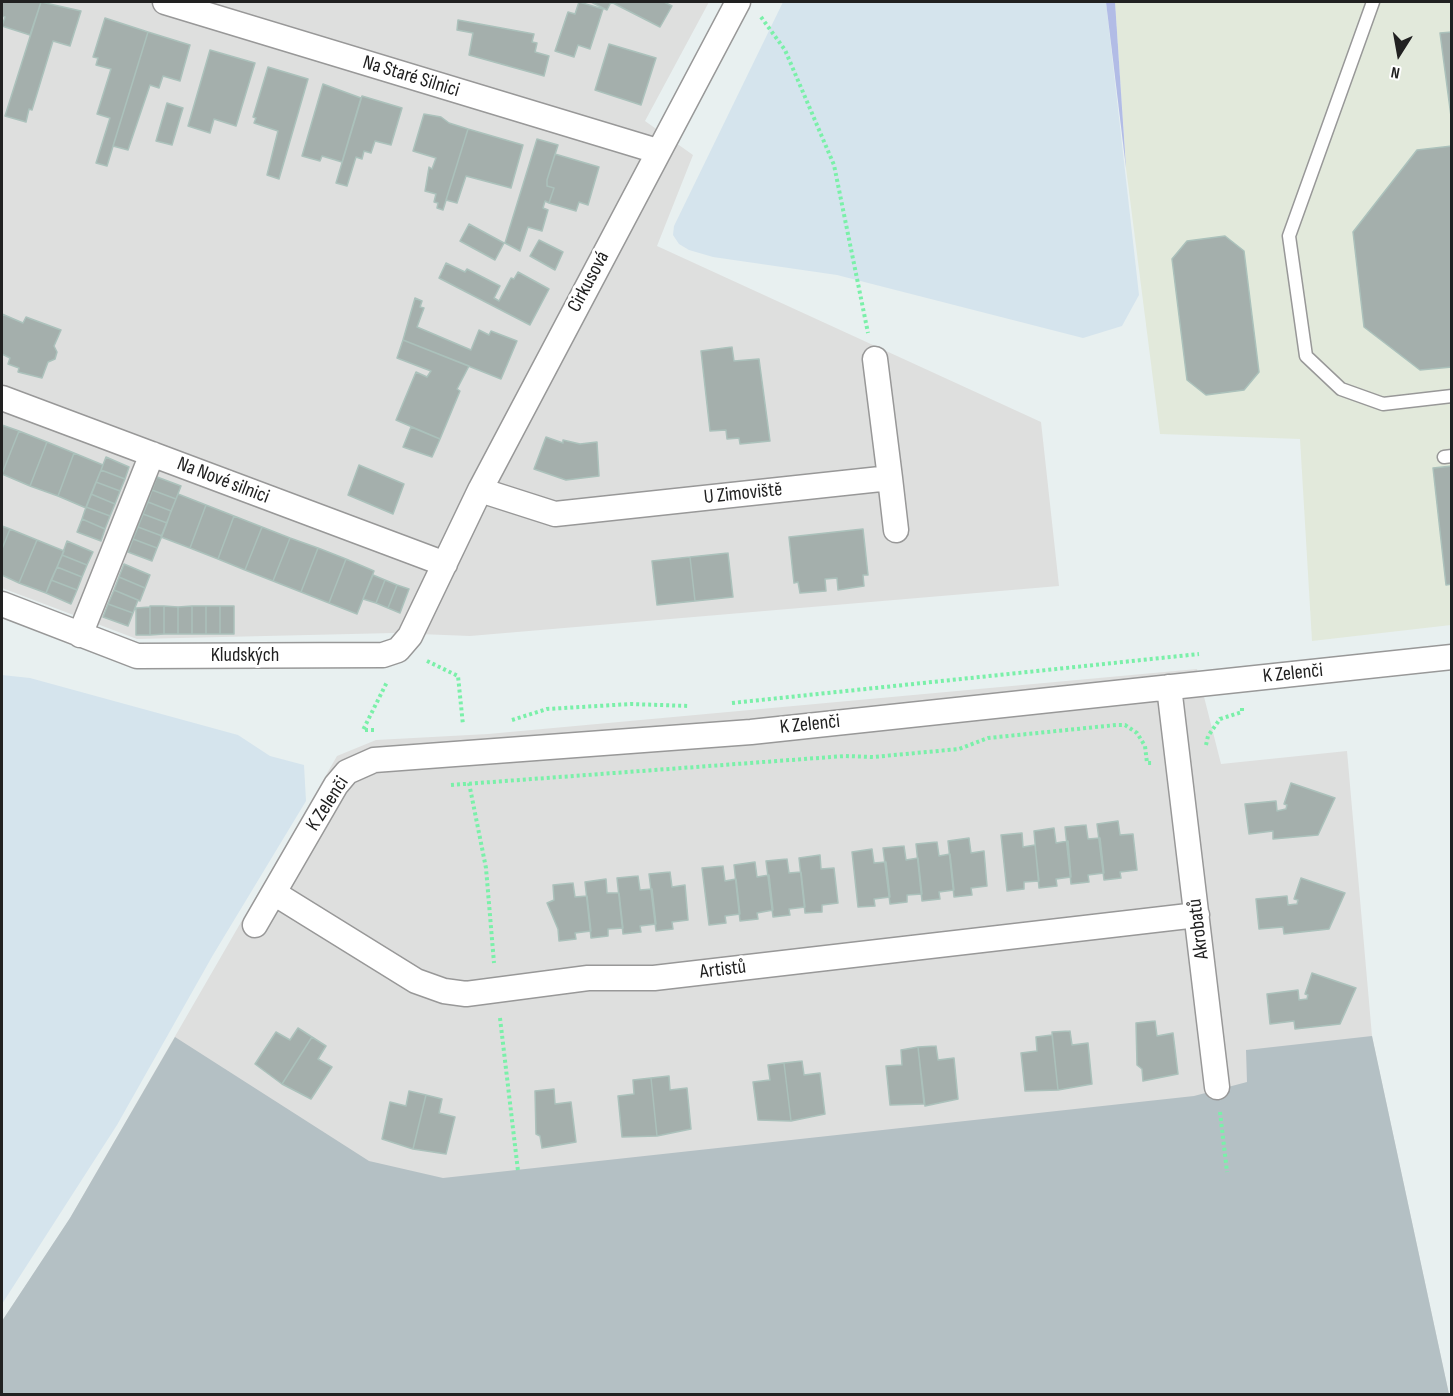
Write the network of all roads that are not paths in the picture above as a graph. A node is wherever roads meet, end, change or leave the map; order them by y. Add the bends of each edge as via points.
1 (165, 2) edge
2 (1373, 2) edge
3 (747, 6) edge
4 (657, 151) junction
5 (875, 359) road end
6 (1452, 396) edge
7 (2, 398) edge
8 (152, 454) junction
9 (890, 478) junction
10 (480, 490) junction
11 (896, 531) dead end
12 (445, 564) junction
13 (2, 604) edge
14 (80, 635) junction
15 (1452, 657) edge
16 (1170, 687) junction
17 (274, 893) junction
18 (1197, 915) junction
19 (255, 926) dead end
20 (1218, 1087) road end

1 - 4 street, Na Staré Silnici
2 - 6 lane via 1289,236 1306,356 1341,389 1383,404
3 - 4 street, Cirkusová
4 - 10 street, Cirkusová
5 - 9 street
7 - 8 street, Na Nové silnici
8 - 12 street, Na Nové silnici
8 - 14 street
9 - 10 street, U Zimoviště via 555,514
9 - 11 street
10 - 12 street, Cirkusová
12 - 14 street, Kludských via 410,636 398,650 383,655 137,656
13 - 14 street, Kludských
15 - 16 street, K Zelenči
16 - 17 street, K Zelenči via 751,732 374,760 348,772 336,785
16 - 18 street, Akrobatů
17 - 18 street, Artistů via 416,981 466,994 588,978 654,978
17 - 19 street, K Zelenči
18 - 20 street, Akrobatů

